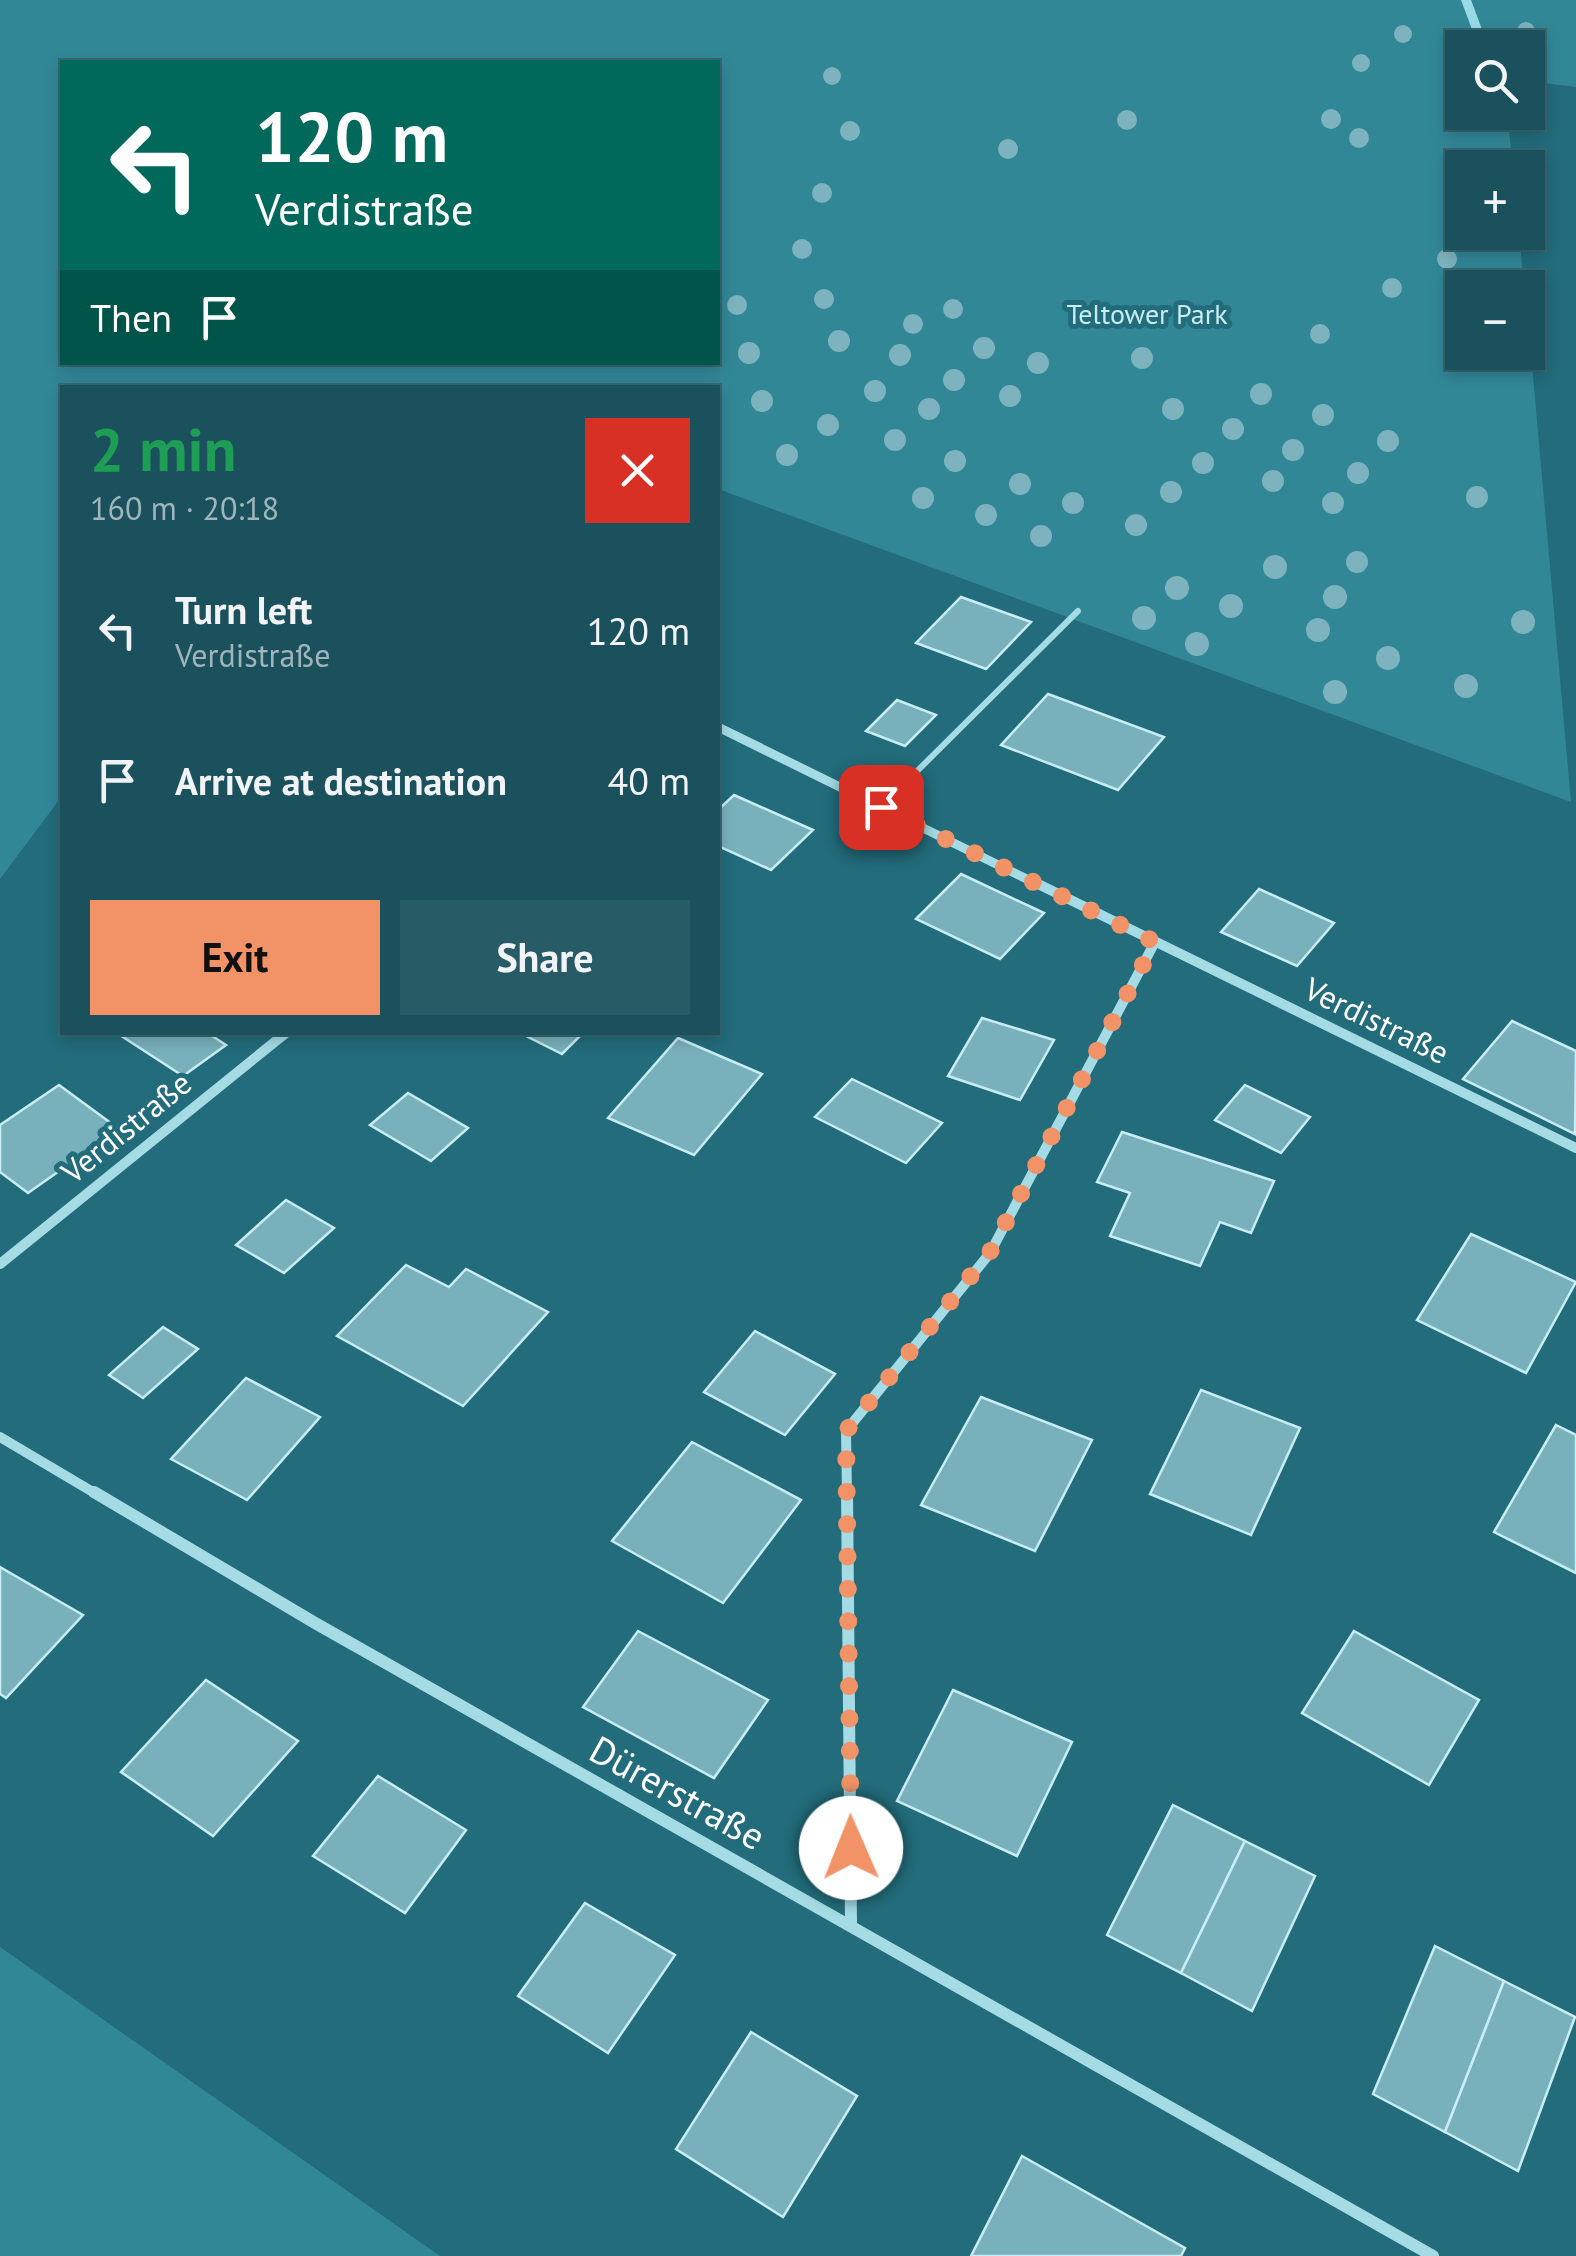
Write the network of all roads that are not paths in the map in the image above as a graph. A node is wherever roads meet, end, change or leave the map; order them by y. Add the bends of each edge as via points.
1 (1078, 612) dead end
2 (720, 728) edge
3 (881, 807) junction
4 (1155, 942) junction
5 (283, 1035) edge
6 (1576, 1148) edge
7 (0, 1264) edge
8 (0, 1437) edge
9 (852, 1924) junction
10 (1433, 2256) edge

1 - 3 lane
2 - 3 street, Verdistraße
3 - 4 street, Verdistraße
4 - 6 street, Verdistraße
4 - 9 street via 990,1252 846,1431
5 - 7 street, Verdistraße
8 - 9 street, Dürerstraße via 315,1623
9 - 10 street, Dürerstraße

